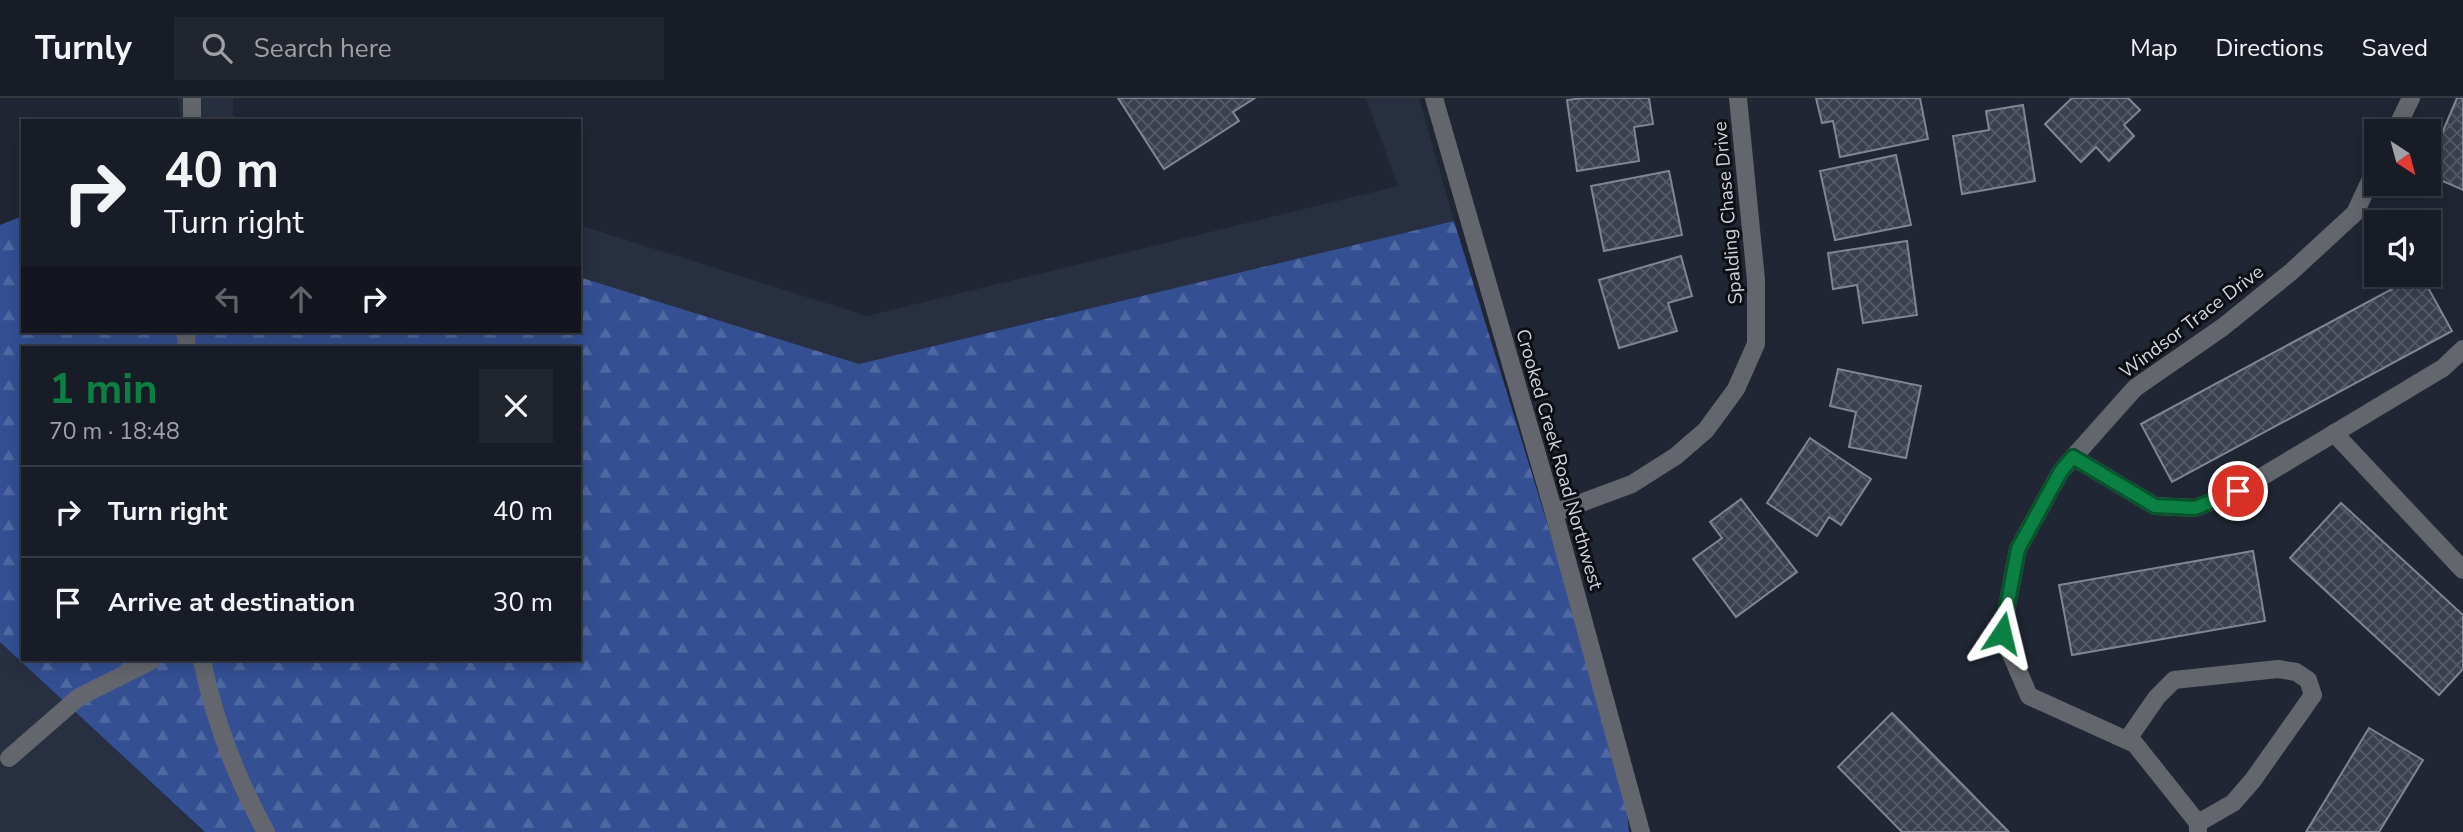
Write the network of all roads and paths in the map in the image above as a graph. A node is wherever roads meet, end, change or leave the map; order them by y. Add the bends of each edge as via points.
1 (192, 98) edge
2 (1434, 98) edge
3 (1738, 98) edge
4 (2411, 98) edge
5 (192, 119) edge
6 (2401, 119) edge
7 (2364, 194) edge
8 (2463, 349) edge
9 (2334, 433) junction
10 (2073, 457) junction
11 (1554, 513) junction
12 (2463, 570) edge
13 (151, 661) edge
14 (202, 661) edge
15 (2127, 740) junction
16 (9, 758) dead end
17 (2198, 828) edge
18 (266, 832) edge
19 (1641, 832) edge

1 - 5 street
2 - 11 street, Crooked Creek Road Northwest
3 - 11 street, Spalding Chase Drive via 1756,280 1756,344 1736,389 1706,430 1676,456 1632,484
4 - 6 street
7 - 10 street, Windsor Trace Drive via 2355,212 2291,272 2134,388
8 - 9 street via 2443,368
9 - 10 street via 2238,491 2195,508 2155,506
9 - 12 street
10 - 15 street, Windsor Trace Drive via 2018,549 2002,633 2029,696
11 - 19 street, Crooked Creek Road Northwest
13 - 16 street via 79,697
14 - 18 street via 242,787
15 - 17 street, Windsor Trace Drive via 2135,744
15 - 17 street via 2174,680 2278,669 2308,680 2313,695 2253,780 2234,803

